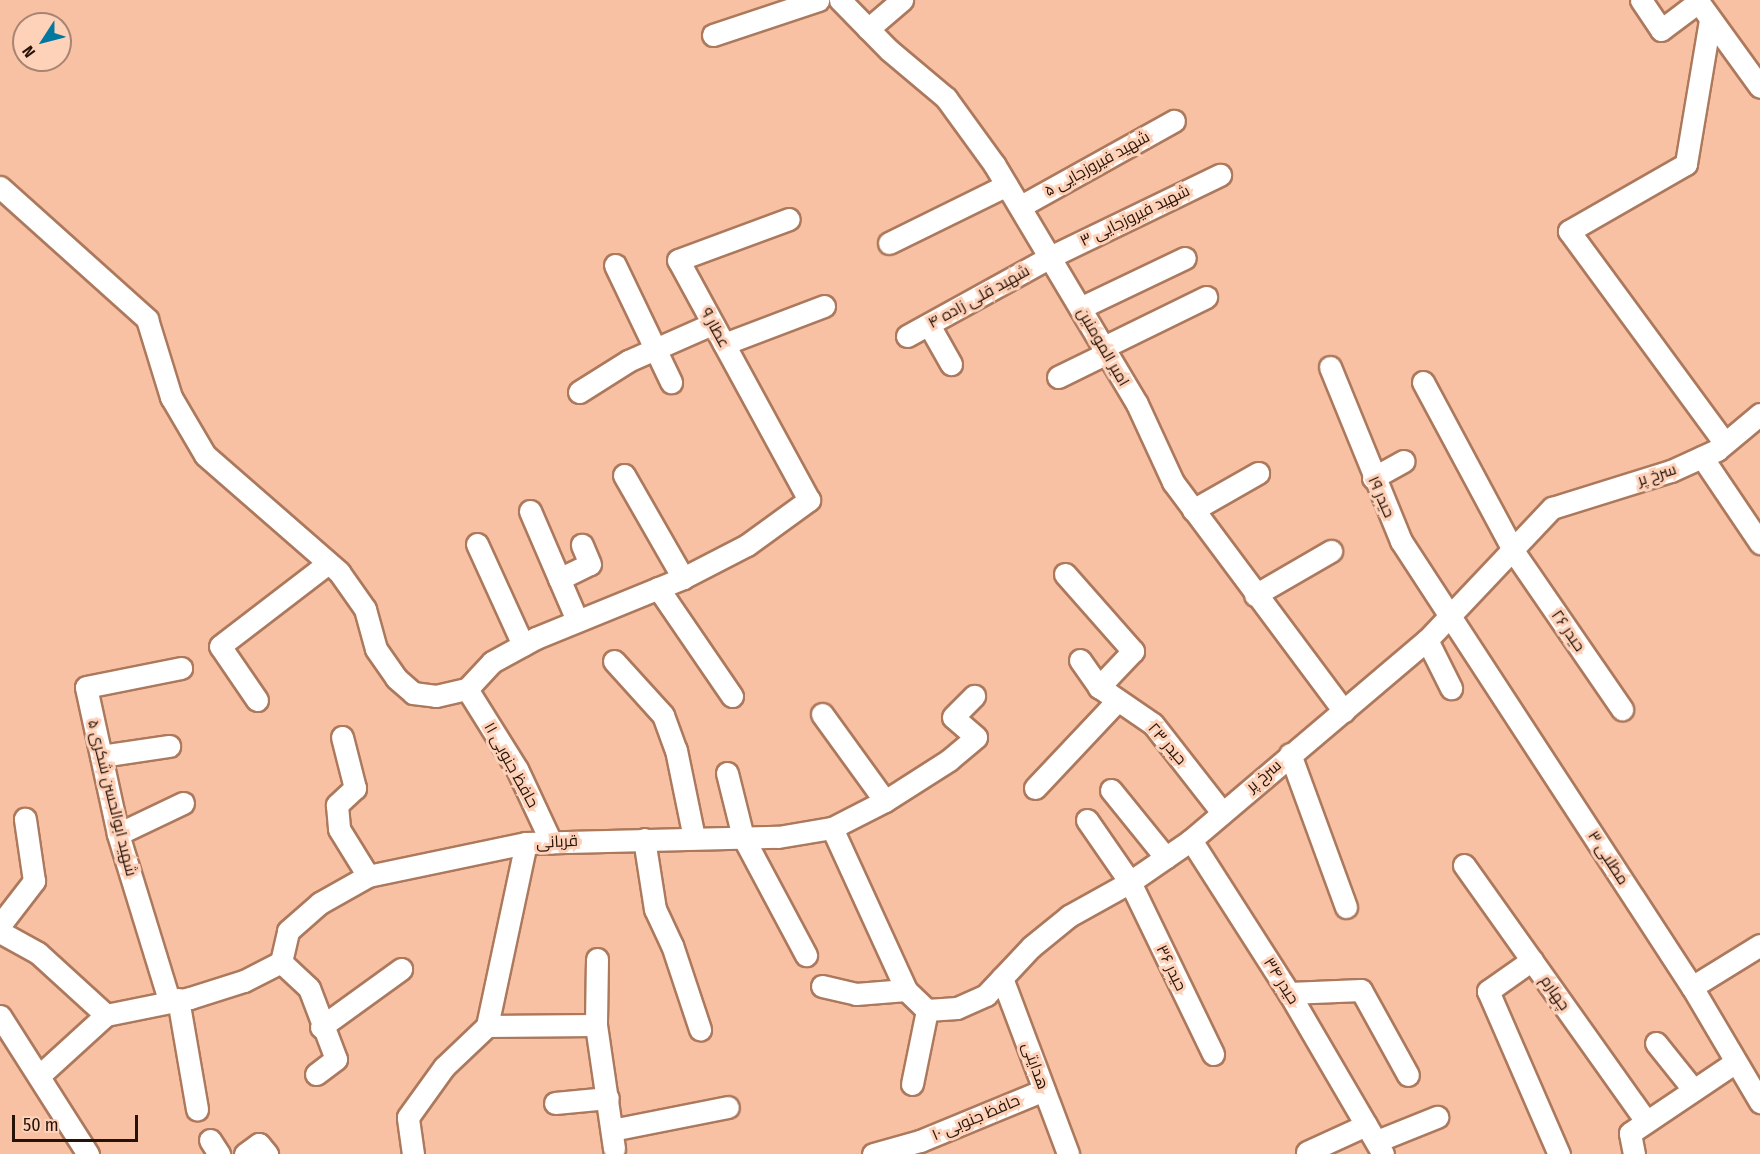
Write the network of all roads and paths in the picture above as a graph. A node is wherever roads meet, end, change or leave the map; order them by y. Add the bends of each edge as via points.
1 (818, 0) edge
2 (840, 0) edge
3 (902, 0) edge
4 (1641, 0) edge
5 (1702, 7) edge
6 (868, 28) junction
7 (713, 35) dead end
8 (1760, 87) edge
9 (1174, 121) dead end
10 (1220, 175) dead end
11 (1007, 185) junction
12 (0, 187) edge
13 (1021, 206) junction
14 (789, 219) dead end
15 (889, 243) dead end
16 (1050, 257) junction
17 (1185, 258) dead end
18 (615, 265) dead end
19 (1206, 297) dead end
20 (824, 306) dead end
21 (1080, 308) junction
22 (712, 324) junction
23 (929, 325) junction
24 (907, 336) dead end
25 (723, 344) junction
26 (656, 349) junction
27 (1104, 351) junction
28 (951, 364) dead end
29 (1330, 367) dead end
30 (1058, 377) dead end
31 (671, 382) dead end
32 (1423, 382) dead end
33 (579, 392) dead end
34 (1759, 417) edge
35 (1725, 444) junction
36 (1702, 457) junction
37 (1404, 461) dead end
38 (1258, 473) dead end
39 (624, 475) dead end
40 (1373, 478) junction
41 (1193, 510) junction
42 (530, 511) dead end
43 (1760, 543) edge
44 (477, 544) dead end
45 (582, 546) dead end
46 (1331, 551) dead end
47 (1514, 552) junction
48 (328, 563) junction
49 (1065, 574) dead end
50 (683, 578) junction
51 (559, 579) junction
52 (658, 588) junction
53 (1256, 595) junction
54 (1451, 617) junction
55 (577, 620) junction
56 (1427, 640) junction
57 (523, 645) junction
58 (1080, 660) dead end
59 (614, 661) dead end
60 (181, 668) dead end
61 (1099, 687) junction
62 (1451, 688) dead end
63 (467, 689) junction
64 (732, 696) dead end
65 (974, 696) dead end
66 (257, 700) dead end
67 (1116, 702) junction
68 (1622, 709) dead end
69 (1344, 711) junction
70 (822, 714) dead end
71 (342, 737) dead end
72 (169, 746) dead end
73 (1290, 754) junction
74 (101, 756) junction
75 (727, 773) dead end
76 (1035, 788) dead end
77 (1111, 790) dead end
78 (885, 801) junction
79 (183, 803) dead end
80 (1221, 812) junction
81 (24, 819) dead end
82 (1087, 820) dead end
83 (832, 828) junction
84 (118, 834) junction
85 (743, 837) junction
86 (694, 838) junction
87 (644, 839) junction
88 (1191, 840) junction
89 (551, 842) junction
90 (526, 843) junction
91 (1166, 858) junction
92 (1464, 865) dead end
93 (368, 876) junction
94 (1130, 882) junction
95 (1346, 907) dead end
96 (0, 925) edge
97 (0, 932) edge
98 (1760, 945) edge
99 (806, 955) dead end
100 (597, 959) dead end
101 (1532, 960) junction
102 (281, 962) junction
103 (400, 969) dead end
104 (1002, 978) junction
105 (822, 986) dead end
106 (1692, 987) junction
107 (906, 990) junction
108 (1289, 993) junction
109 (173, 999) junction
110 (927, 1010) junction
111 (106, 1015) junction
112 (0, 1016) edge
113 (596, 1024) junction
114 (487, 1026) junction
115 (321, 1027) junction
116 (700, 1029) dead end
117 (1656, 1043) dead end
118 (9, 1047) edge
119 (1213, 1054) dead end
120 (1734, 1063) junction
121 (316, 1074) dead end
122 (40, 1075) junction
123 (1408, 1075) dead end
124 (912, 1084) dead end
125 (1692, 1088) junction
126 (1044, 1089) junction
127 (608, 1098) junction
128 (1760, 1102) edge
129 (555, 1103) dead end
130 (728, 1107) dead end
131 (197, 1109) dead end
132 (1437, 1117) dead end
133 (1645, 1120) junction
134 (1375, 1140) edge
135 (1307, 1152) dead end
136 (88, 1154) edge
137 (245, 1154) edge
138 (267, 1154) edge
139 (413, 1154) edge
140 (873, 1154) edge
141 (1068, 1154) edge
142 (1558, 1154) edge
143 (1634, 1154) edge

1 - 7 street
2 - 6 street, امیر المومنین
3 - 6 street
4 - 5 street via 1660,30
5 - 8 street
5 - 35 street via 1686,164 1569,231
6 - 11 street, امیر المومنین via 946,98
9 - 13 street, شهید فیروزجایی ۵
10 - 16 street, شهید فیروزجایی ۳
11 - 13 street, امیر المومنین
11 - 15 street
12 - 48 street via 137,306 152,330 171,397 206,456
13 - 16 street, امیر المومنین
14 - 22 street, عطار ۹ via 678,260
16 - 21 street, امیر المومنین
16 - 23 street, شهید قلی زاده ۴
17 - 21 street
18 - 26 street
19 - 27 street
20 - 25 street
21 - 27 street, امیر المومنین
22 - 25 street, عطار ۹
22 - 26 street
23 - 24 street, شهید قلی زاده ۴
23 - 28 street
25 - 50 street, عطار ۹ via 809,500 747,545
26 - 31 street
26 - 33 street via 628,361
27 - 30 street
27 - 41 street, امیر المومنین via 1137,404 1173,482
29 - 40 street, حیدر ۱۹
32 - 47 street, حیدر ۲۶
34 - 35 street, سرخ پر
35 - 36 street, سرخ پر
36 - 43 street
36 - 47 street, سرخ پر via 1671,471 1552,508
37 - 40 street
38 - 41 street
39 - 50 street
40 - 54 street, حیدر ۱۹ via 1401,541
41 - 53 street, امیر المومنین
42 - 51 street
44 - 57 street
45 - 51 street via 590,564
46 - 53 street
47 - 54 street, سرخ پر
47 - 68 street, حیدر ۲۶
48 - 63 street via 364,609 376,649 404,685 413,693 436,696
48 - 66 street via 220,646
49 - 61 street via 1133,651
50 - 52 street
51 - 55 street
52 - 55 street
52 - 64 street
53 - 69 street, امیر المومنین
54 - 56 street, سرخ پر
54 - 106 street, مطلبی ۳
55 - 57 street
56 - 62 street
56 - 69 street, سرخ پر
57 - 63 street via 492,662
58 - 61 street, حیدر ۲۳
59 - 86 street via 663,715 676,750
60 - 74 street, شهید ابوالحسن شکری ۵ via 86,687
61 - 67 street, حیدر ۲۳
63 - 89 street, حافظ جنوبی ۱۱ via 517,769
65 - 78 street, قربانی via 953,717 976,736 949,760
67 - 76 street
67 - 80 street, حیدر ۲۳ via 1154,724
69 - 73 street, سرخ پر
70 - 78 street
71 - 93 street via 355,788 338,805 339,829
72 - 74 street
73 - 80 street, سرخ پر
73 - 95 street
74 - 84 street, شهید ابوالحسن شکری ۵
75 - 85 street
77 - 91 street
78 - 83 street, قربانی
79 - 84 street
80 - 88 street, سرخ پر
81 - 96 street via 34,881
82 - 94 street, حیدر ۳۶
83 - 85 street, قربانی via 777,837
83 - 107 street
84 - 109 street, شهید ابوالحسن شکری ۵
85 - 86 street, قربانی
85 - 99 street
86 - 87 street, قربانی
87 - 89 street, قربانی
87 - 116 street via 655,909 672,945
88 - 91 street, سرخ پر
88 - 108 street, حیدر ۳۴
89 - 90 street, قربانی
90 - 93 street, قربانی
90 - 114 street
91 - 94 street, سرخ پر
92 - 101 street, چهارم
93 - 102 street, قربانی via 320,903 288,931
94 - 104 street, سرخ پر via 1069,916 1031,946
94 - 119 street, حیدر ۳۶
97 - 111 street via 38,953
98 - 106 street
100 - 113 street
101 - 133 street, چهارم
101 - 142 street via 1488,991
102 - 109 street via 244,981
102 - 115 street via 309,988
103 - 115 street
104 - 110 street, سرخ پر via 986,995 957,1008
104 - 126 street, هدایتی
105 - 107 street via 856,994
106 - 120 street, مطلبی ۳
107 - 110 street
108 - 123 street via 1361,990
108 - 134 street, حیدر ۳۴
109 - 111 street
109 - 131 street, شهید ابوالحسن شکری ۵
110 - 124 street
111 - 122 street
112 - 118 street
113 - 114 street
113 - 127 street
114 - 139 street via 444,1067 408,1117
115 - 121 street via 336,1059
117 - 125 street
118 - 122 street
120 - 125 street
120 - 128 street, مطلبی ۳
122 - 136 street
125 - 133 street
126 - 140 street, حافظ جنوبی ۱۰ via 920,1141
126 - 141 street, هدایتی
127 - 129 street
127 - 130 street via 613,1139
132 - 134 street
133 - 143 street via 1630,1133
134 - 135 street
137 - 138 street via 259,1143

